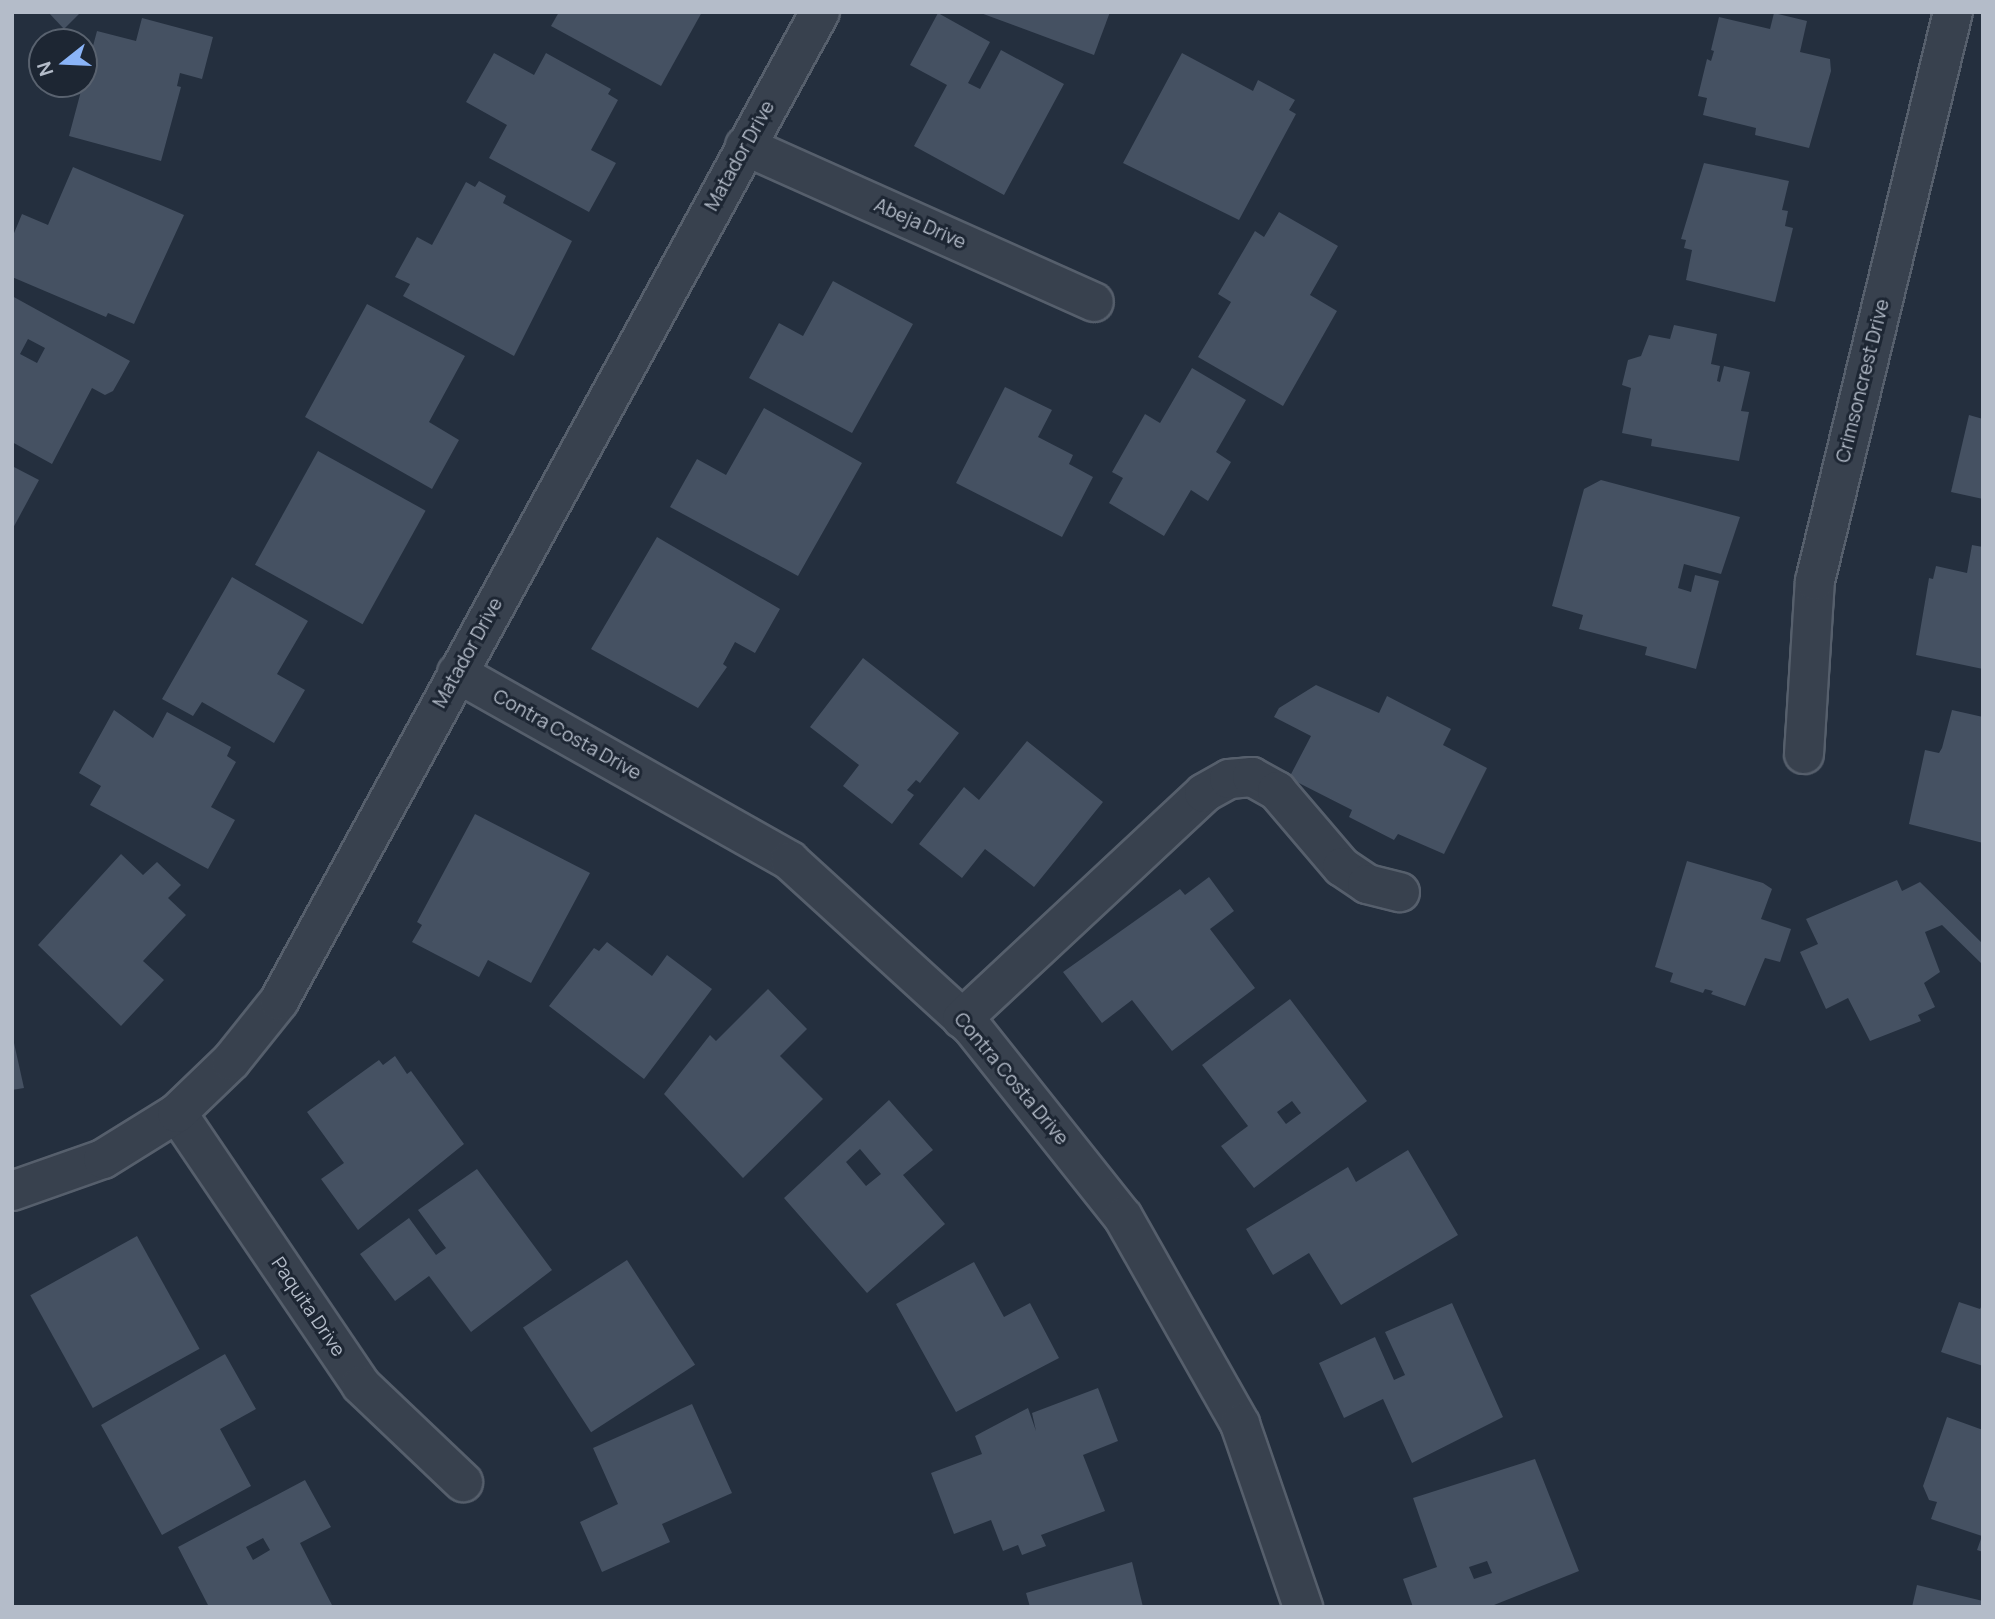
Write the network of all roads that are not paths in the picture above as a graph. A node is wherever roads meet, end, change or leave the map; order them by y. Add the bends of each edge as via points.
1 (820, 12) edge
2 (1953, 12) edge
3 (746, 146) junction
4 (1094, 302) dead end
5 (457, 673) junction
6 (1804, 754) dead end
7 (1400, 892) dead end
8 (962, 1018) junction
9 (177, 1113) junction
10 (12, 1191) edge
11 (463, 1482) dead end
12 (1303, 1607) edge

1 - 3 street, Matador Drive
2 - 6 street, Crimsoncrest Drive via 1815,580
3 - 4 street, Abeja Drive
3 - 5 street, Matador Drive
5 - 8 street, Contra Costa Drive via 790,861
5 - 9 street, Matador Drive via 279,1001 231,1061
7 - 8 street via 1367,884 1342,867 1277,791 1252,777 1229,779 1204,793
8 - 12 street, Contra Costa Drive via 1123,1217 1240,1424
9 - 10 street, Matador Drive via 103,1160
9 - 11 street, Paquita Drive via 361,1385

